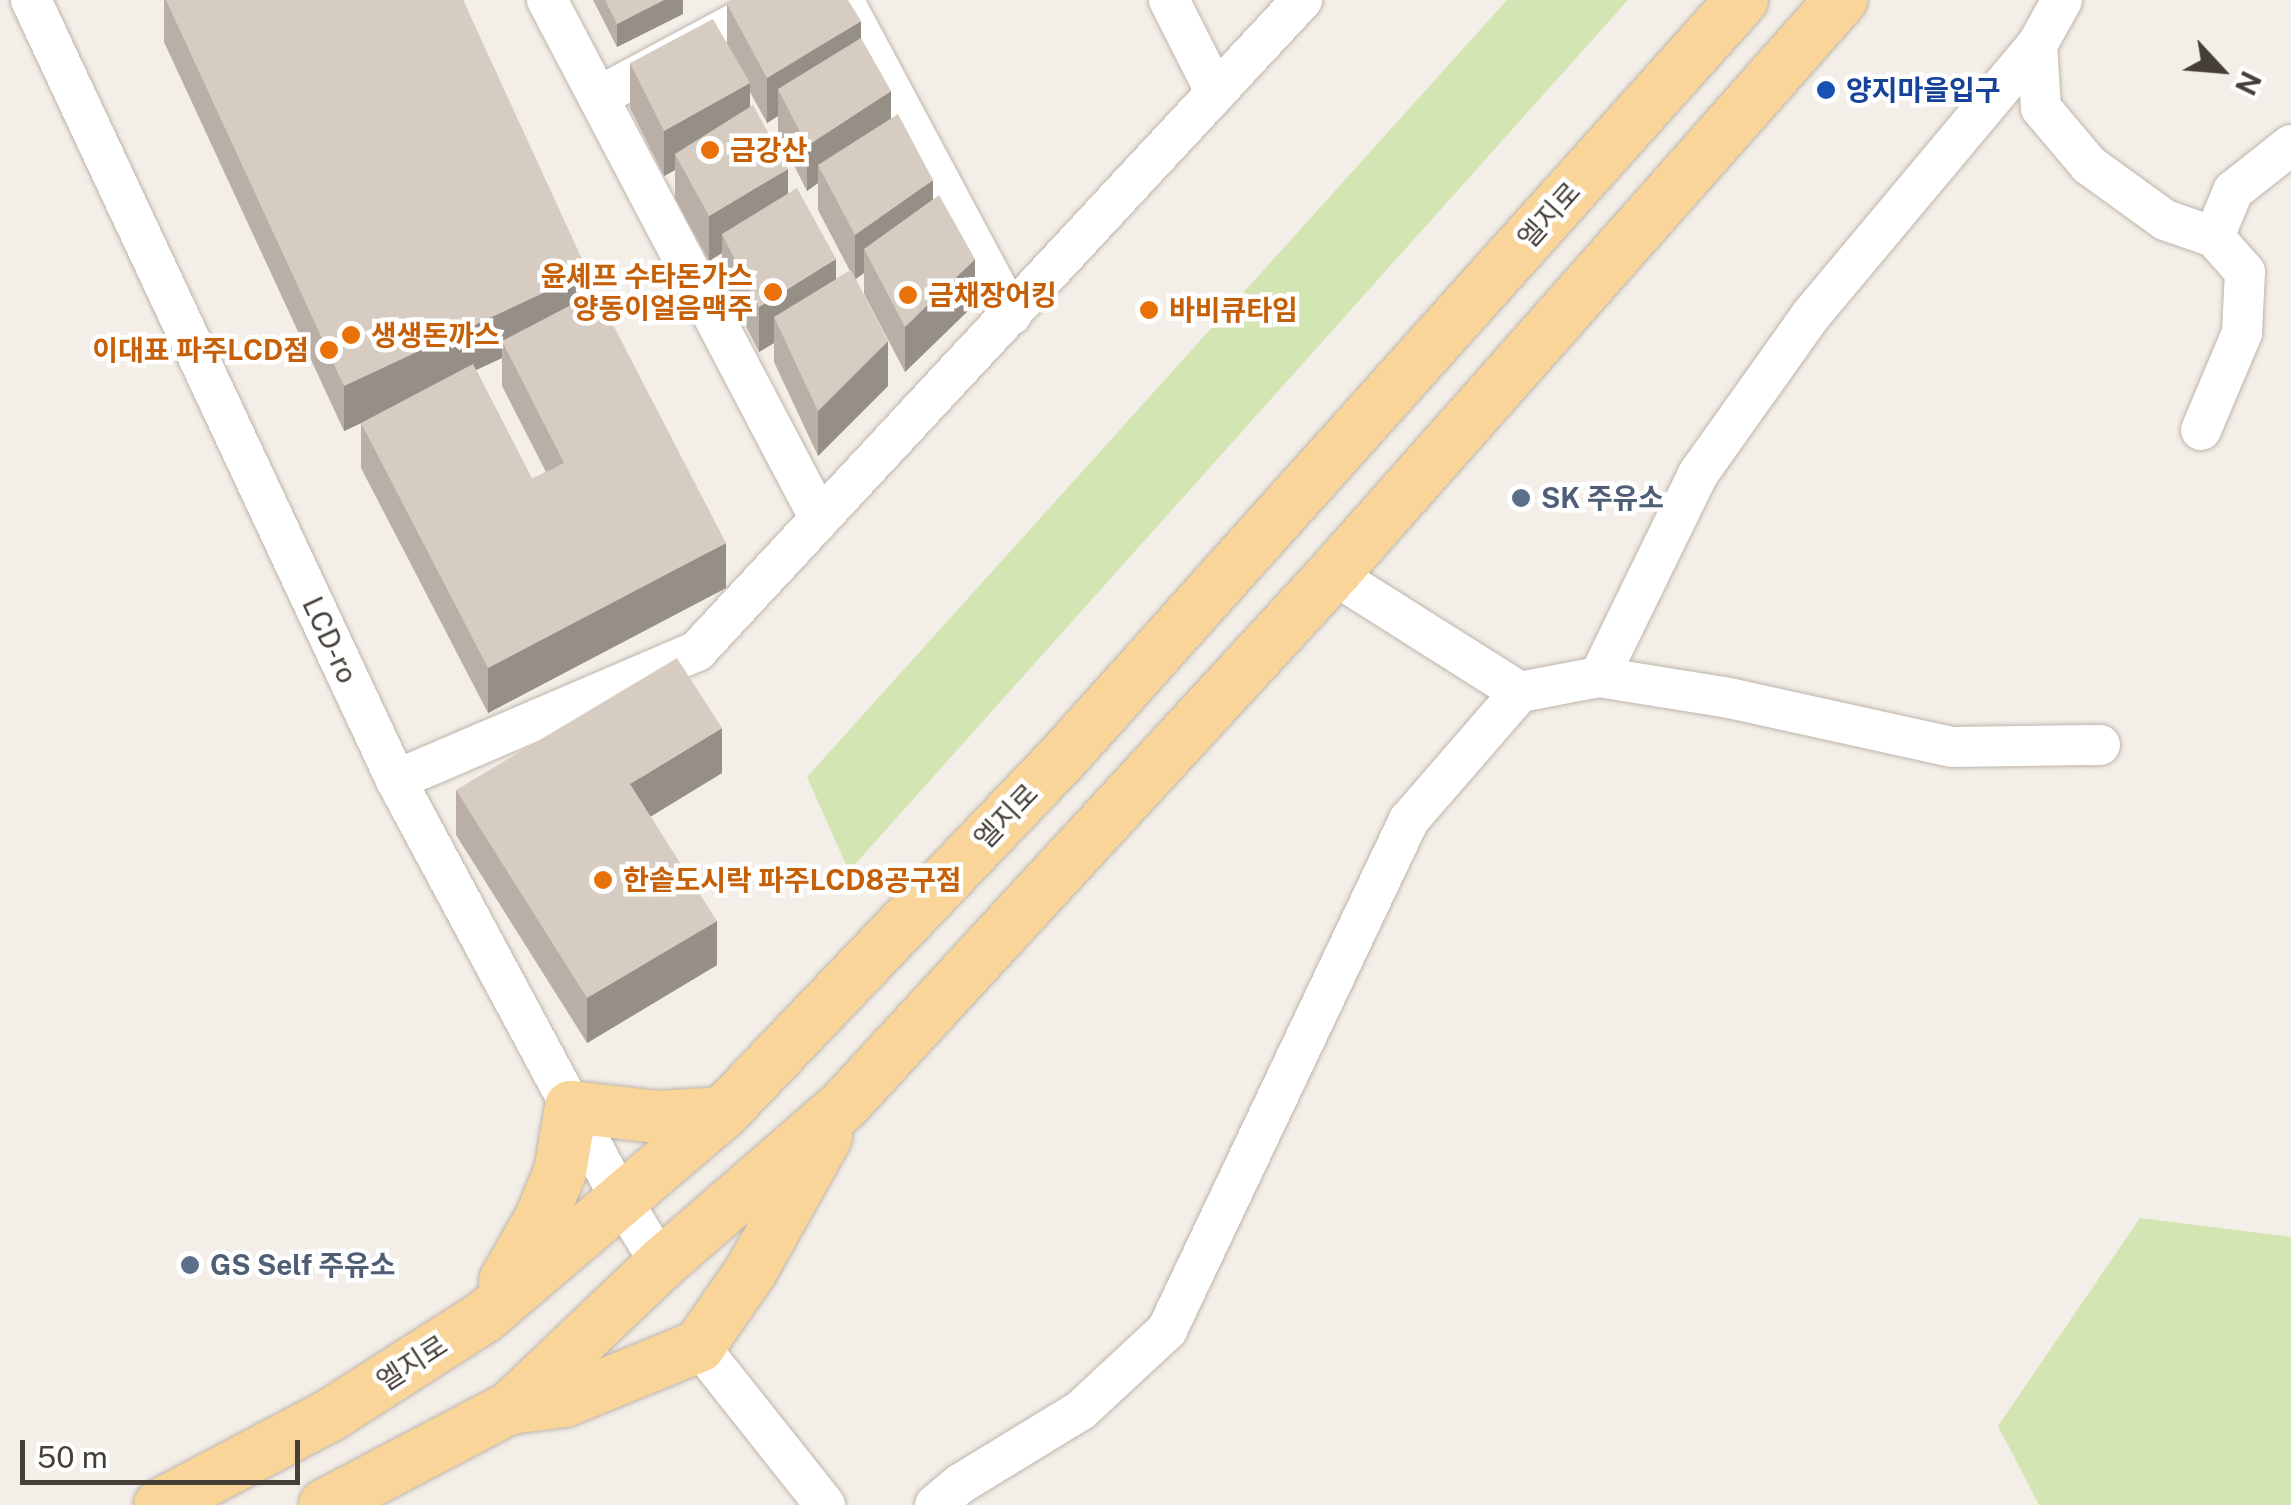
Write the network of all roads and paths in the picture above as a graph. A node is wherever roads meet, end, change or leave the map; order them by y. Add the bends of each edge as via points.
1 (33, 0) edge
2 (547, 0) edge
3 (779, 0) edge
4 (843, 0) edge
5 (1169, 0) edge
6 (1302, 0) edge
7 (1742, 0) edge
8 (1841, 0) edge
9 (2062, 0) edge
10 (2037, 46) junction
11 (1216, 93) junction
12 (598, 97) junction
13 (2291, 146) edge
14 (2214, 237) junction
15 (1011, 314) junction
16 (2201, 430) dead end
17 (820, 519) junction
18 (1333, 574) junction
19 (1599, 676) junction
20 (1520, 692) junction
21 (2100, 745) dead end
22 (396, 780) junction
23 (844, 1105) junction
24 (570, 1107) junction
25 (723, 1114) junction
26 (621, 1199) junction
27 (661, 1264) junction
28 (484, 1316) junction
29 (699, 1346) junction
30 (510, 1408) junction
31 (160, 1505) edge
32 (325, 1505) edge
33 (825, 1505) edge
34 (935, 1505) edge

1 - 22 street, LCD-ro
2 - 12 street
3 - 12 street
4 - 15 street
5 - 11 street
6 - 11 street
7 - 25 main road, 엘지로 via 1065,755
8 - 18 main road
9 - 10 street
10 - 14 street via 2041,108 2089,165 2164,220
10 - 19 street via 1811,315 1698,474
11 - 15 street
12 - 17 street
13 - 14 street via 2233,191
14 - 16 street via 2245,272 2242,333
15 - 17 street
17 - 22 street via 698,651
18 - 20 street
18 - 23 main road
19 - 20 street
19 - 21 street via 1952,747
20 - 34 street via 1408,820 1167,1330 1081,1410
22 - 24 street, LCD-ro
23 - 27 main road
23 - 29 main road via 751,1271
24 - 25 main road via 658,1118
24 - 26 street, LCD-ro
24 - 28 main road via 554,1187
25 - 26 main road, 엘지로
26 - 27 street, LCD-ro
26 - 28 main road, 엘지로
27 - 30 main road
28 - 31 main road, 엘지로 via 329,1416
29 - 30 main road via 564,1401
29 - 33 street
30 - 32 main road

